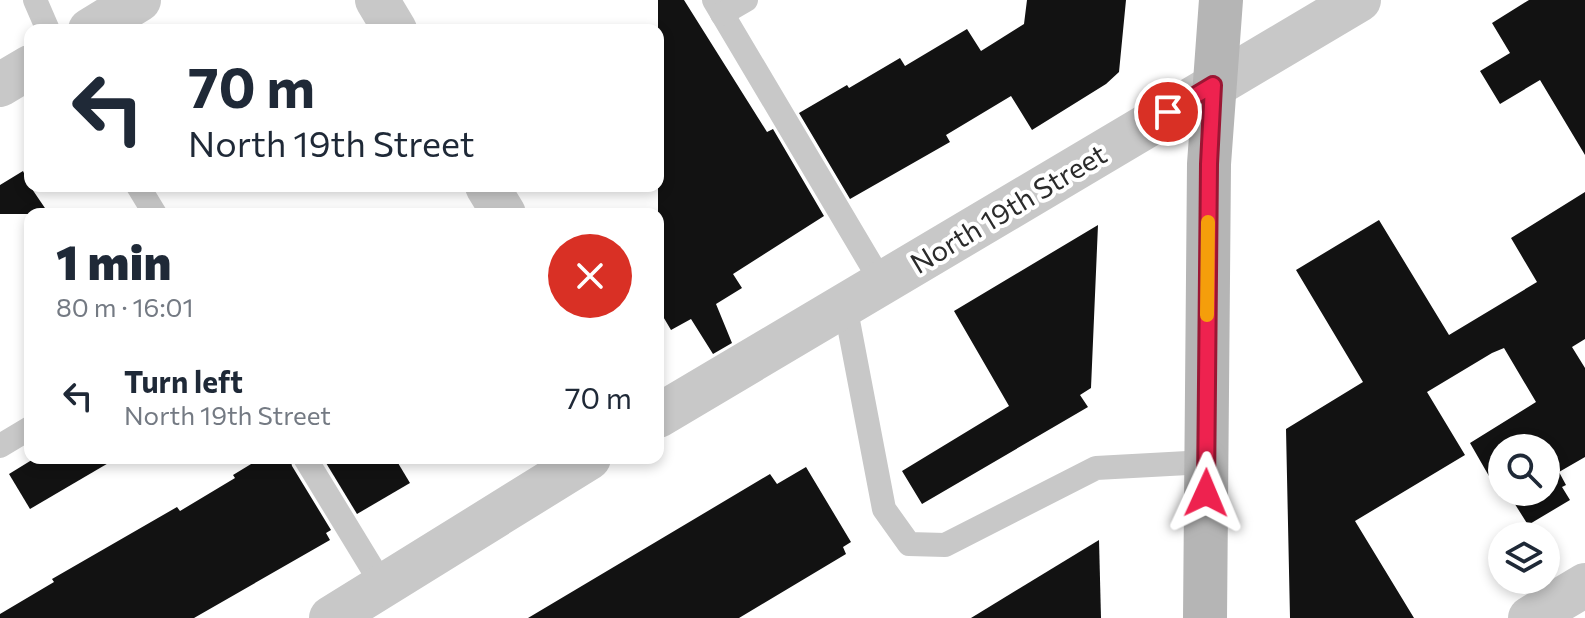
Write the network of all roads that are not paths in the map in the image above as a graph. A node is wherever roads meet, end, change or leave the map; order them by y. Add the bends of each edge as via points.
1 (35, 0) edge
2 (139, 0) edge
3 (377, 0) edge
4 (746, 0) edge
5 (1221, 0) edge
6 (1359, 0) edge
7 (718, 7) edge
8 (45, 24) edge
9 (100, 24) edge
10 (391, 24) edge
11 (24, 71) edge
12 (0, 85) edge
13 (1213, 85) junction
14 (882, 283) junction
15 (845, 305) junction
16 (664, 412) edge
17 (24, 432) edge
18 (0, 446) edge
19 (1206, 462) junction
20 (309, 464) edge
21 (579, 464) edge
22 (1585, 585) edge
23 (383, 586) junction
24 (331, 618) edge
25 (1205, 618) edge
26 (1530, 618) edge

1 - 8 lane
2 - 9 street
3 - 10 street
4 - 7 lane
5 - 13 street
6 - 13 street, North 19th Street
7 - 14 lane
11 - 12 street
13 - 14 street, North 19th Street
13 - 19 street
14 - 15 street, North 19th Street
15 - 16 street, North 19th Street
15 - 19 lane via 884,509 909,544 945,545 1096,468
17 - 18 lane
19 - 25 street
20 - 23 lane
21 - 23 street
22 - 26 street
23 - 24 street

